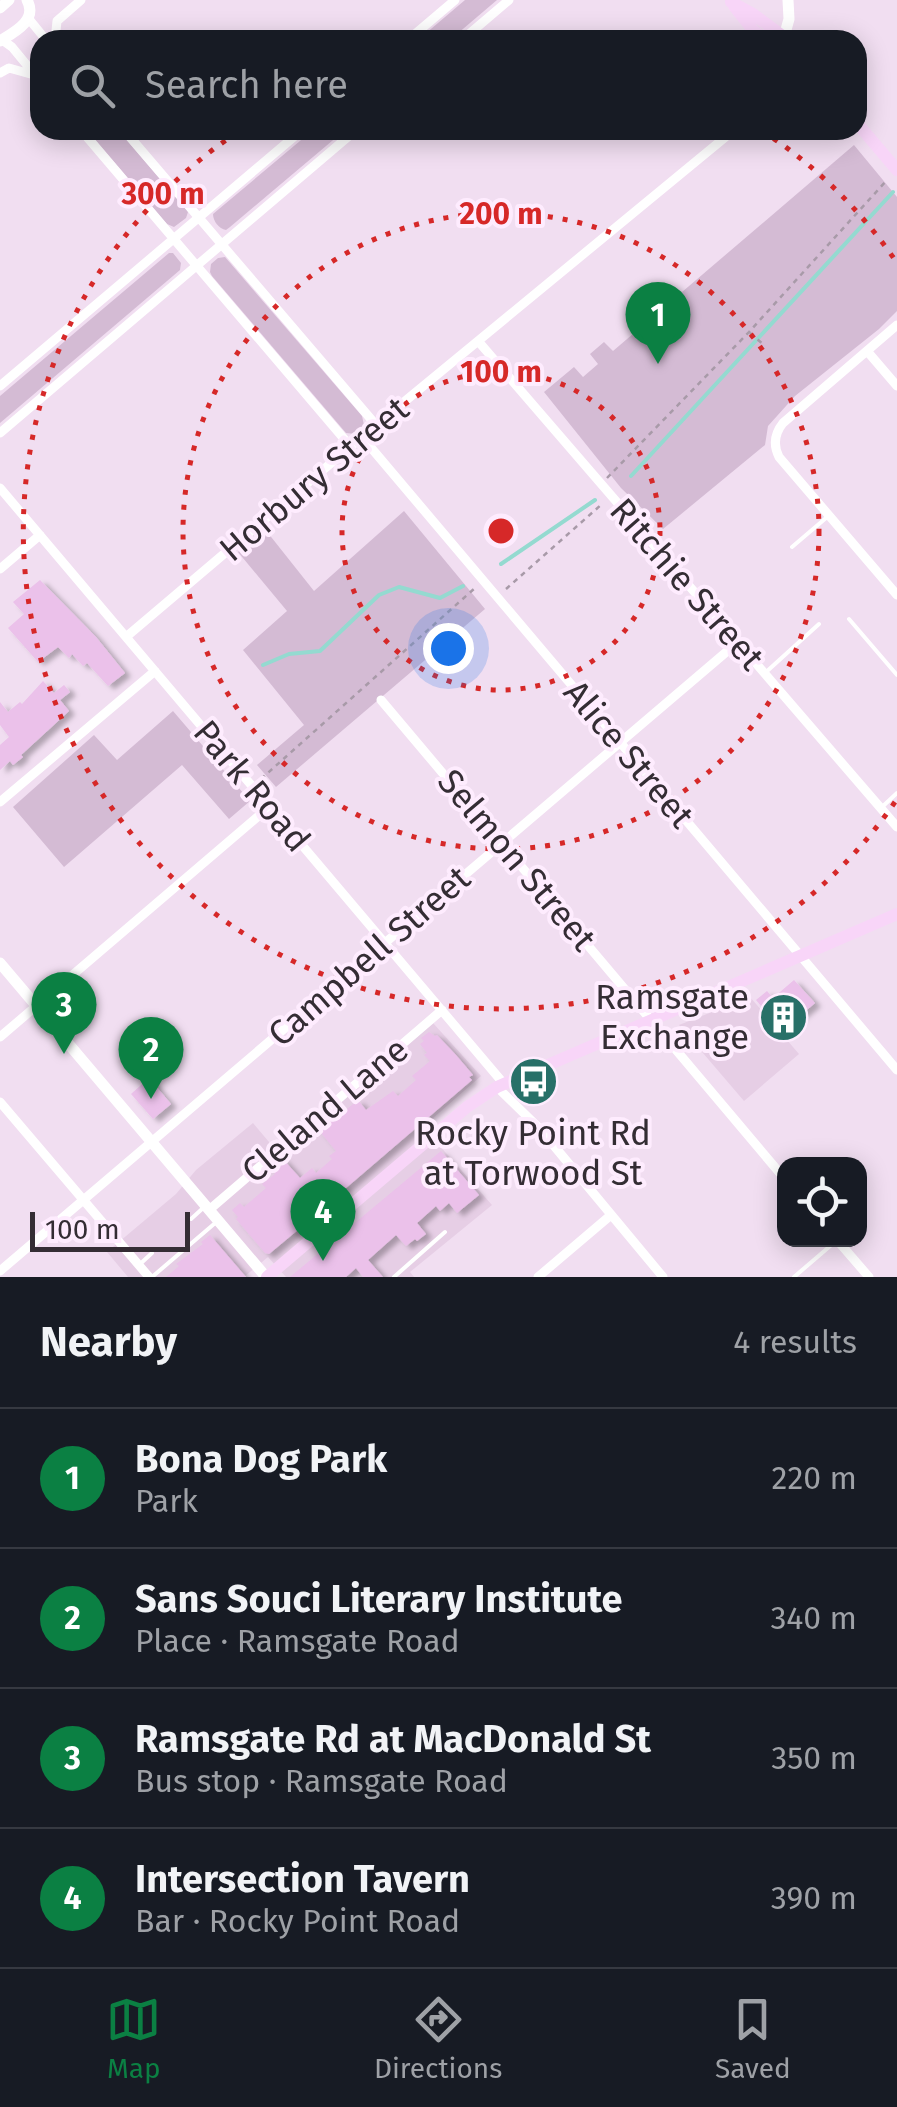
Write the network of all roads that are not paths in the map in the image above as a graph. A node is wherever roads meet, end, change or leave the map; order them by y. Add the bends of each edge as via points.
1 (9, 0) edge
2 (81, 0) edge
3 (455, 0) edge
4 (509, 0) edge
5 (788, 0) edge
6 (30, 1) edge
7 (730, 1) edge
8 (0, 8) edge
9 (29, 19) junction
10 (38, 30) edge
11 (56, 30) edge
12 (420, 30) edge
13 (474, 30) edge
14 (755, 30) edge
15 (773, 30) edge
16 (786, 30) edge
17 (1, 41) edge
18 (30, 68) edge
19 (0, 74) edge
20 (30, 75) edge
21 (867, 138) edge
22 (89, 140) edge
23 (133, 140) edge
24 (290, 140) edge
25 (344, 140) edge
26 (722, 140) edge
27 (892, 175) edge
28 (198, 217) junction
29 (173, 239) junction
30 (222, 245) junction
31 (196, 267) junction
32 (897, 325) edge
33 (478, 341) junction
34 (867, 351) junction
35 (0, 386) edge
36 (897, 386) edge
37 (376, 425) junction
38 (0, 433) edge
39 (362, 438) junction
40 (351, 448) junction
41 (0, 488) edge
42 (830, 515) junction
43 (40, 535) junction
44 (792, 547) dead end
45 (0, 569) edge
46 (897, 595) edge
47 (849, 620) dead end
48 (820, 624) dead end
49 (126, 638) junction
50 (738, 642) junction
51 (155, 671) junction
52 (765, 673) junction
53 (897, 675) edge
54 (381, 700) dead end
55 (620, 743) junction
56 (897, 793) edge
57 (0, 802) edge
58 (270, 807) junction
59 (881, 808) junction
60 (897, 827) edge
61 (502, 842) junction
62 (897, 914) edge
63 (385, 943) junction
64 (800, 956) junction
65 (0, 963) edge
66 (36, 1006) junction
67 (442, 1010) junction
68 (652, 1020) junction
69 (0, 1036) edge
70 (897, 1070) edge
71 (501, 1086) junction
72 (0, 1102) edge
73 (151, 1142) junction
74 (777, 1170) edge
75 (83, 1199) junction
76 (207, 1208) junction
77 (612, 1215) junction
78 (191, 1219) dead end
79 (218, 1221) junction
80 (445, 1232) dead end
81 (829, 1247) edge
82 (843, 1247) edge
83 (152, 1253) dead end
84 (138, 1265) junction
85 (0, 1271) edge
86 (394, 1276) edge
87 (151, 1277) edge
88 (267, 1277) edge
89 (538, 1277) edge
90 (662, 1277) edge
91 (794, 1277) edge
92 (870, 1277) edge

1 - 8 main road
2 - 11 street via 57,20
3 - 12 street
4 - 13 street
5 - 16 main road
6 - 9 main road
7 - 14 main road
7 - 15 main road
9 - 10 street
9 - 17 main road
17 - 18 street
19 - 20 street via 10,68
21 - 27 main road
22 - 29 street
23 - 28 street
24 - 28 street
25 - 30 street
26 - 33 street, Horbury Street
28 - 29 street
28 - 30 street
29 - 31 street
29 - 35 street
30 - 31 street
30 - 37 street
31 - 38 street
31 - 40 street
32 - 34 street
33 - 37 street, Horbury Street
33 - 50 street, Ritchie Street
34 - 36 street
34 - 42 street via 777,432 779,456
37 - 39 street, Horbury Street
39 - 40 street, Horbury Street
39 - 55 street, Alice Street
40 - 49 street, Horbury Street
41 - 43 street, Park Road
42 - 44 lane
42 - 46 street
43 - 45 street
43 - 49 street, Park Road
47 - 53 lane
48 - 52 lane
49 - 51 street, Park Road
50 - 52 street, Ritchie Street
50 - 55 street, Campbell Street
51 - 57 street
51 - 58 street, Park Road
52 - 59 street, Ritchie Street
54 - 61 street, Selmon Street
55 - 61 street, Campbell Street
55 - 64 street, Alice Street
56 - 59 lane
58 - 63 street, Park Road
58 - 66 street
59 - 60 street, Ritchie Street
61 - 63 street, Campbell Street
61 - 68 street, Selmon Street
62 - 64 main road
63 - 67 street, Park Road
63 - 73 street, Campbell Street
64 - 68 main road
64 - 70 street, Alice Street
65 - 66 main road
66 - 69 street
66 - 73 main road
67 - 71 street, Park Road
67 - 76 street, Cleland Lane
68 - 71 main road
68 - 74 street, Selmon Street
71 - 77 street, Park Road
71 - 88 main road via 467,1107
72 - 75 street
73 - 75 street, Campbell Street
73 - 76 main road
75 - 84 street
75 - 85 street, Campbell Street
76 - 78 lane
76 - 79 main road
77 - 89 street
77 - 90 street, Park Road
79 - 87 lane
79 - 88 main road
80 - 86 lane
81 - 91 lane
82 - 92 street
83 - 84 lane
84 - 87 street

